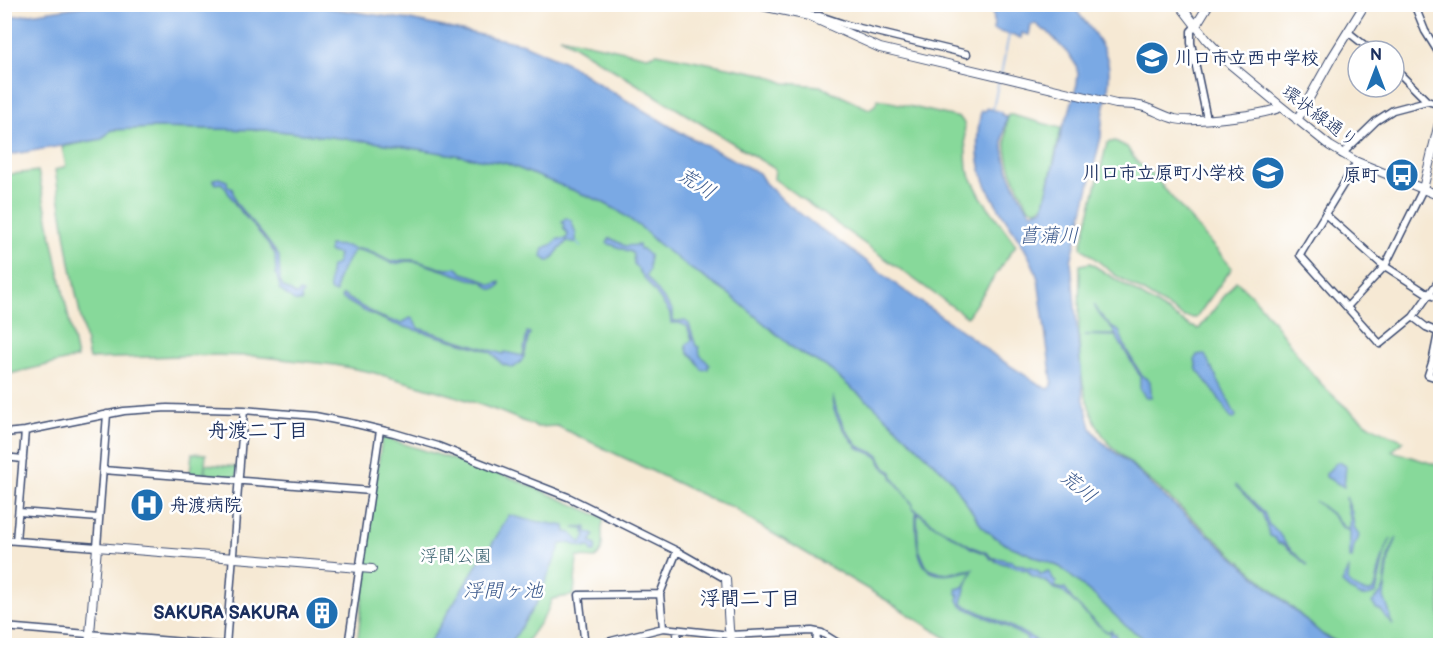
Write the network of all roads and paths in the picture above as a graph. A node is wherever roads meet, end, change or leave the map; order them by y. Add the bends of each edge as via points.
1 (752, 4) edge
2 (1179, 4) edge
3 (1209, 4) edge
4 (1365, 4) edge
5 (1414, 4) edge
6 (763, 6) edge
7 (809, 16) junction
8 (1195, 27) junction
9 (1348, 32) junction
10 (1357, 39) edge
11 (967, 54) dead end
12 (1440, 56) edge
13 (1406, 80) edge
14 (1427, 101) junction
15 (1440, 105) edge
16 (1281, 107) junction
17 (1207, 119) junction
18 (1440, 119) edge
19 (1297, 120) junction
20 (1342, 154) junction
21 (1357, 162) junction
22 (1423, 189) junction
23 (1440, 196) edge
24 (1325, 214) junction
25 (1385, 266) junction
26 (1440, 279) edge
27 (1428, 294) junction
28 (1440, 299) edge
29 (1347, 307) junction
30 (1413, 317) junction
31 (1439, 333) edge
32 (1440, 379) edge
33 (244, 411) junction
34 (107, 414) junction
35 (380, 430) junction
36 (25, 431) junction
37 (4, 433) edge
38 (4, 457) edge
39 (23, 459) junction
40 (103, 470) junction
41 (239, 480) junction
42 (371, 490) junction
43 (19, 512) junction
44 (99, 518) junction
45 (4, 540) edge
46 (16, 541) junction
47 (97, 547) junction
48 (677, 551) junction
49 (233, 558) junction
50 (360, 568) junction
51 (372, 569) dead end
52 (726, 579) joint
53 (660, 594) junction
54 (4, 627) edge
55 (663, 628) junction
56 (678, 630) junction
57 (817, 632) junction
58 (90, 634) junction
59 (730, 634) junction
60 (89, 645) edge
61 (226, 645) edge
62 (232, 645) edge
63 (348, 645) edge
64 (585, 645) edge
65 (591, 645) edge
66 (675, 645) edge
67 (732, 645) edge
68 (816, 645) edge
69 (843, 645) edge

1 - 6 street
2 - 8 street, 環状線通り
3 - 8 street
4 - 9 street
5 - 12 street
6 - 7 street
7 - 11 street
7 - 17 street via 880,48 1116,104 1144,107 1173,119
8 - 16 street, 環状線通り via 1231,65
8 - 17 street via 1191,43
9 - 10 street
9 - 19 street
13 - 14 street
14 - 15 street
14 - 20 street via 1393,110
16 - 17 street via 1270,112
16 - 19 street, 環状線通り
18 - 22 street
19 - 20 street, 環状線通り
20 - 21 street, 環状線通り
21 - 22 street, 環状線通り
21 - 24 street
22 - 23 street, 環状線通り
22 - 25 street
24 - 25 street
24 - 29 street via 1300,255
25 - 27 street
25 - 29 street
26 - 27 street
27 - 28 street
27 - 30 street
29 - 30 street via 1380,344
30 - 31 street
31 - 32 street via 1428,375
33 - 34 street via 167,408
33 - 35 street via 315,416
33 - 41 street
34 - 36 street
34 - 40 street
35 - 42 street
35 - 48 street via 438,447 568,497
36 - 37 street
36 - 39 street
38 - 39 street
39 - 43 street
40 - 41 street
40 - 44 street
41 - 42 street
41 - 49 street
42 - 50 street
43 - 44 street
43 - 46 street
44 - 47 street
45 - 46 street
46 - 47 street
47 - 49 street
47 - 58 street
48 - 52 street
48 - 53 street
49 - 50 street
49 - 61 street
50 - 51 street
50 - 63 street
52 - 59 street
53 - 55 street
53 - 64 street via 579,595
54 - 58 street
55 - 56 street
55 - 65 street
56 - 59 street
56 - 66 street
57 - 59 street
57 - 68 street
57 - 69 street
58 - 60 street
58 - 61 street
59 - 67 street
61 - 62 street

